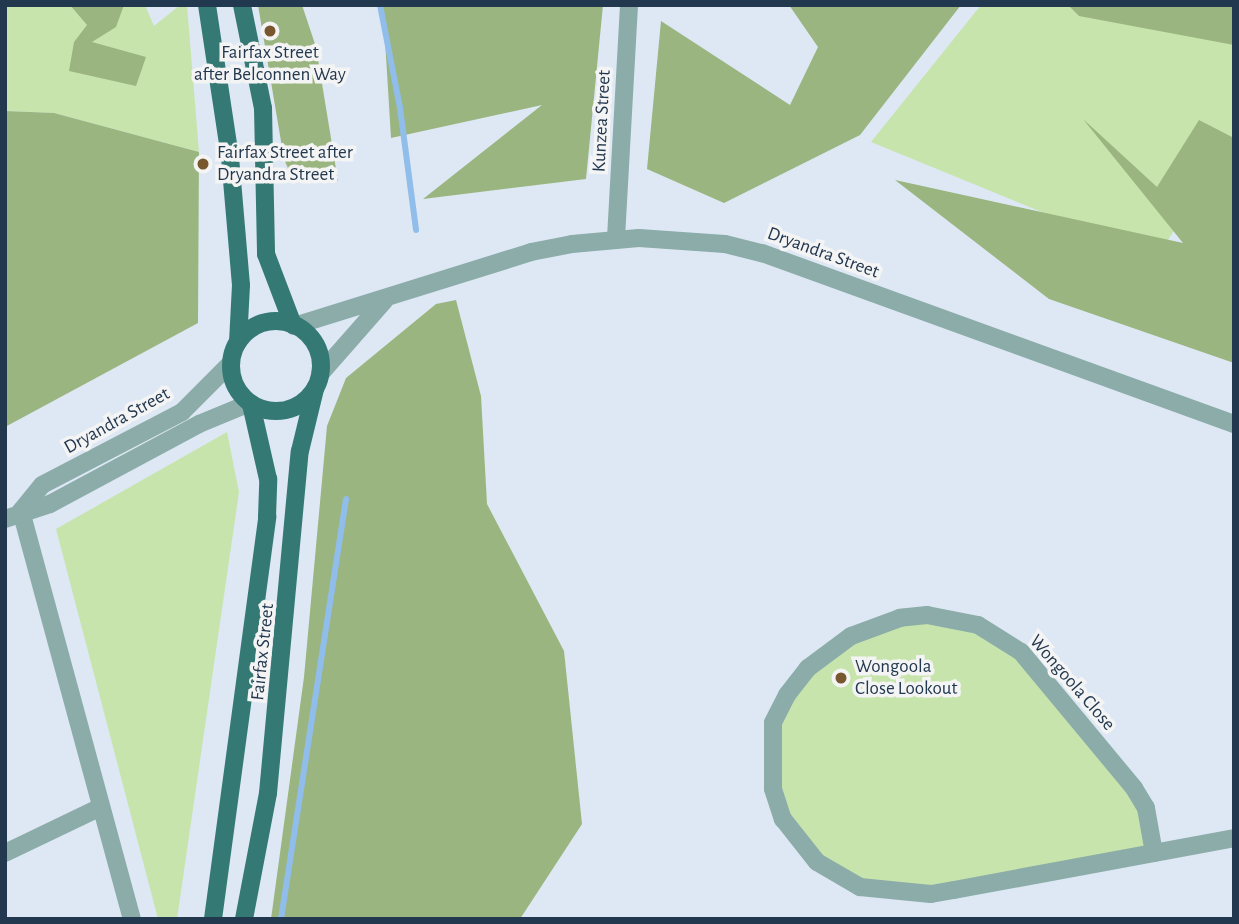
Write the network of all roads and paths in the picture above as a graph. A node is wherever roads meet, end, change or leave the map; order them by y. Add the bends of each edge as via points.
1 (207, 5) edge
2 (242, 5) edge
3 (629, 5) edge
4 (616, 238) junction
5 (385, 300) junction
6 (293, 325) junction
7 (238, 342) junction
8 (231, 363) junction
9 (317, 382) junction
10 (251, 404) junction
11 (1234, 425) edge
12 (13, 515) edge
13 (101, 807) junction
14 (1234, 838) edge
15 (5, 853) edge
16 (1154, 853) junction
17 (132, 919) edge
18 (213, 919) edge
19 (244, 919) edge

1 - 7 main road via 230,157 241,285
2 - 6 main road via 262,108 266,254
3 - 4 street, Kunzea Street
4 - 5 street, Dryandra Street via 531,252
4 - 11 street, Dryandra Street via 711,242 762,253
5 - 6 street, Dryandra Street
5 - 9 street
6 - 7 main road via 268,322
6 - 9 main road via 313,342
7 - 8 main road
8 - 10 main road via 235,386
8 - 12 street, Dryandra Street via 183,412 42,485
9 - 10 main road via 286,410
9 - 19 main road, Fairfax Street via 300,452 268,793
10 - 12 street via 199,424 50,504
10 - 18 main road, Fairfax Street via 268,479 267,517
12 - 13 street
13 - 15 street
13 - 17 street
14 - 16 street, Wongoola Close
16 - 16 street, Wongoola Close via 1146,808 1134,788 1021,652 978,625 927,615 900,618 851,636 808,668 773,723 772,789 783,819 817,862 860,887 931,894

